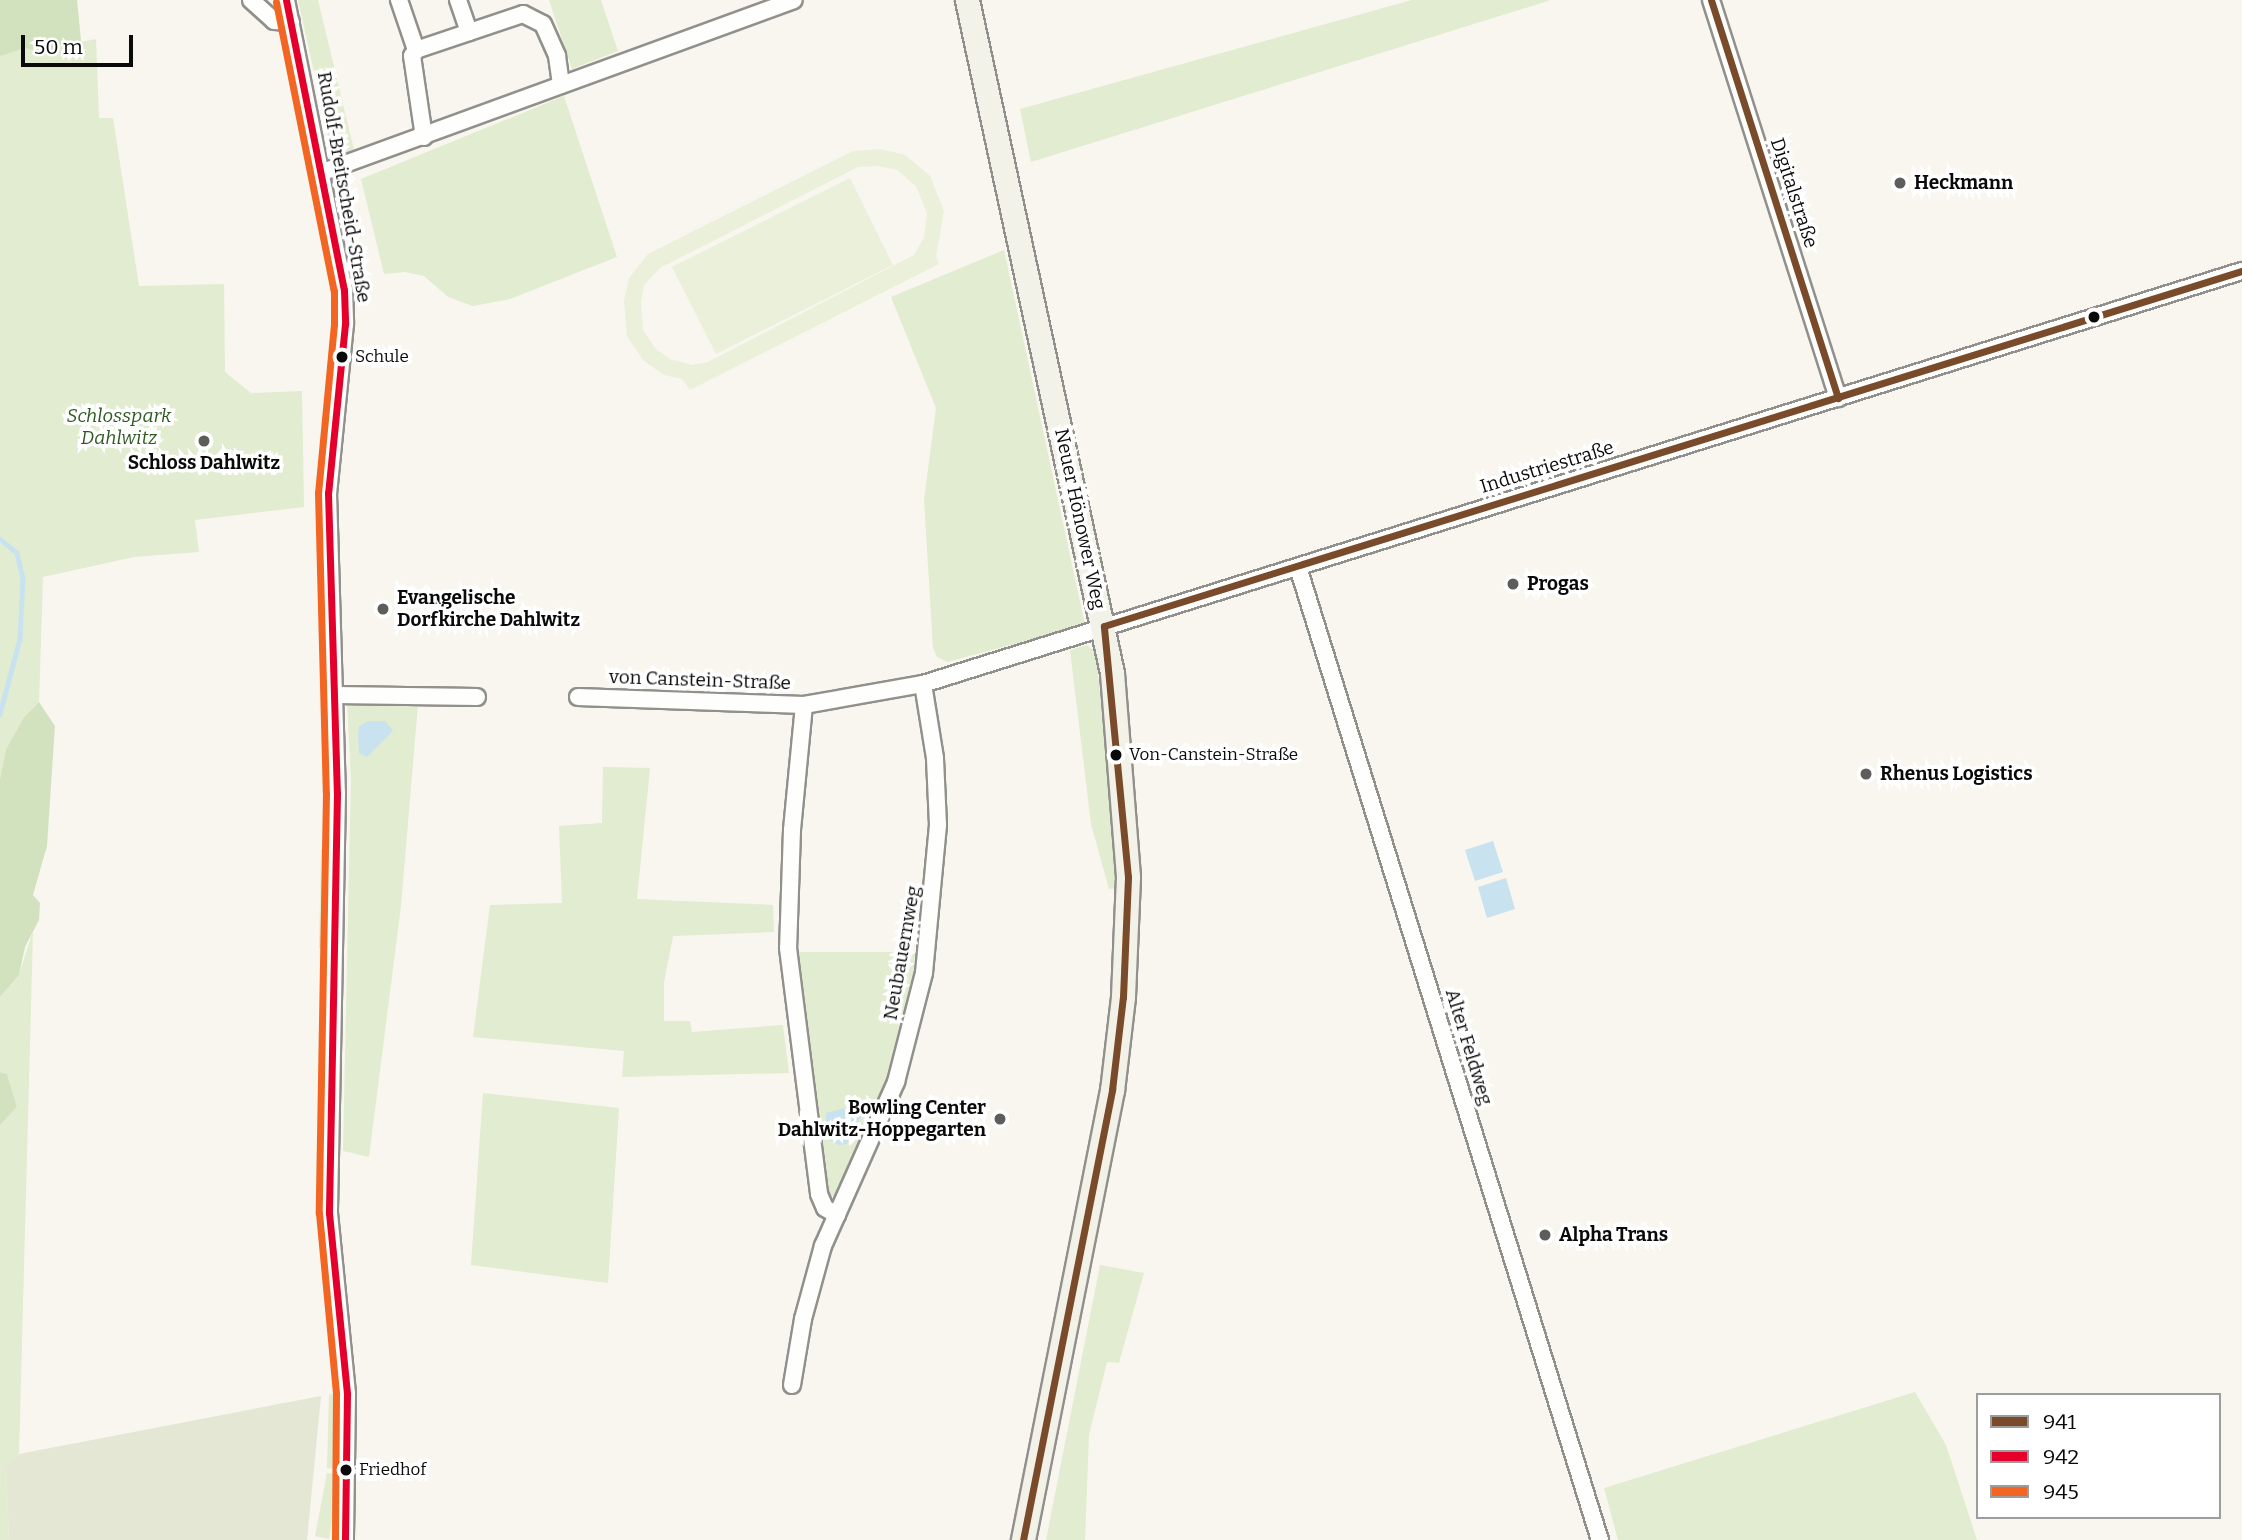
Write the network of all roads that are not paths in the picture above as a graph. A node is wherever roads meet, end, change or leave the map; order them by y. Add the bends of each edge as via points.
1 (251, 0) edge
2 (286, 0) edge
3 (399, 0) edge
4 (458, 0) edge
5 (794, 0) edge
6 (967, 0) edge
7 (1711, 0) edge
8 (291, 22) junction
9 (469, 32) junction
10 (416, 50) junction
11 (561, 85) junction
12 (424, 137) junction
13 (323, 172) junction
14 (2242, 271) edge
15 (1838, 398) junction
16 (1298, 567) junction
17 (1104, 626) junction
18 (923, 684) junction
19 (336, 695) junction
20 (477, 697) dead end
21 (578, 697) dead end
22 (804, 705) junction
23 (837, 1215) junction
24 (792, 1385) dead end
25 (345, 1540) edge
26 (1023, 1540) edge
27 (1601, 1540) edge

1 - 8 street via 274,21
2 - 8 street, Rudolf-Breitscheid-Straße
3 - 10 street
4 - 9 street
5 - 11 street
6 - 17 main road, Neuer Hönower Weg
7 - 15 street, Digitalstraße
8 - 13 street, Rudolf-Breitscheid-Straße
9 - 10 street
9 - 11 street via 523,14 543,24 557,56
10 - 12 street via 412,56
11 - 12 street
12 - 13 street
13 - 19 street, Rudolf-Breitscheid-Straße via 344,301 328,493
14 - 15 street, Industriestraße
15 - 16 street, Industriestraße
16 - 17 street, Industriestraße
16 - 27 street, Alter Feldweg
17 - 18 street, von Canstein-Straße
17 - 26 main road, Neuer Hönower Weg via 1128,877 1123,997 1112,1090
18 - 22 street, von Canstein-Straße
18 - 23 street, Neubauernweg via 935,758 938,825 924,973 896,1082
19 - 20 street
19 - 25 street, Rudolf-Breitscheid-Straße via 329,1213 347,1394
21 - 22 street, von Canstein-Straße
22 - 23 street via 792,830 788,960 819,1194 825,1208
23 - 24 street, Neubauernweg via 810,1288

